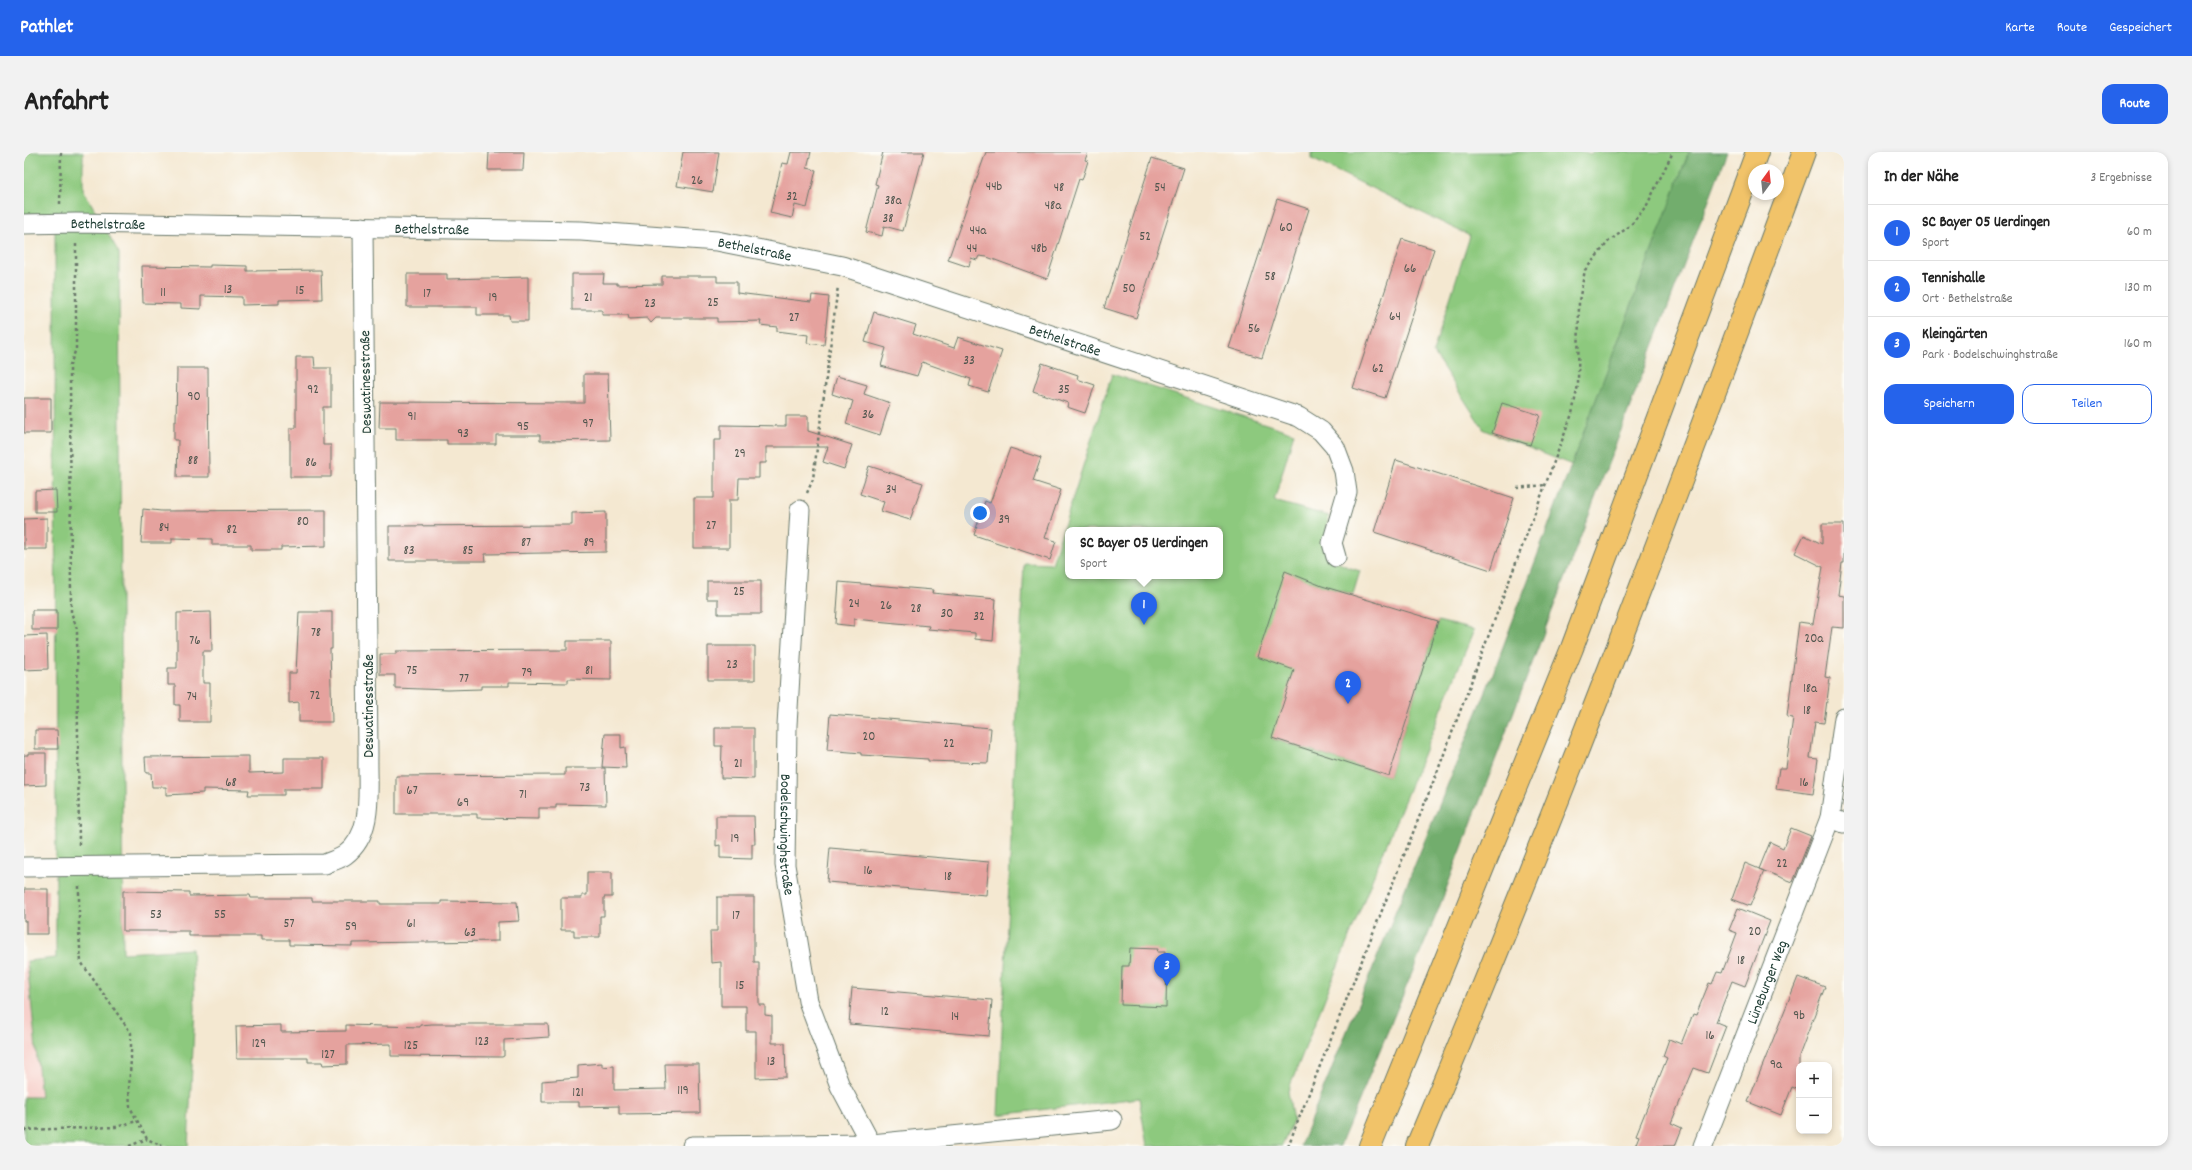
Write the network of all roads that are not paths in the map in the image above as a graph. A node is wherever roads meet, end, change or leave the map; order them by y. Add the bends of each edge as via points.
1 (1757, 152) edge
2 (1803, 154) edge
3 (24, 224) edge
4 (363, 227) junction
5 (800, 510) road end
6 (1336, 557) dead end
7 (1844, 718) edge
8 (1837, 820) edge
9 (24, 867) edge
10 (1112, 1120) dead end
11 (872, 1145) edge
12 (692, 1146) edge
13 (1370, 1146) edge
14 (1418, 1146) edge
15 (1703, 1146) edge

1 - 13 highway via 1572,648
2 - 14 highway via 1612,663
3 - 4 street, Bethelstraße
4 - 6 street, Bethelstraße via 581,232 717,241 842,266 1299,417 1321,431 1335,447 1344,471 1347,492 1332,543
4 - 9 street, Deswatinesstraße via 368,755 366,821 360,839 345,855 325,864
5 - 11 street, Bodelschwinghstraße via 787,725 785,865 808,1001 840,1086
7 - 8 street, Lüneburger Weg
8 - 15 street, Lüneburger Weg
10 - 11 street
11 - 12 street

